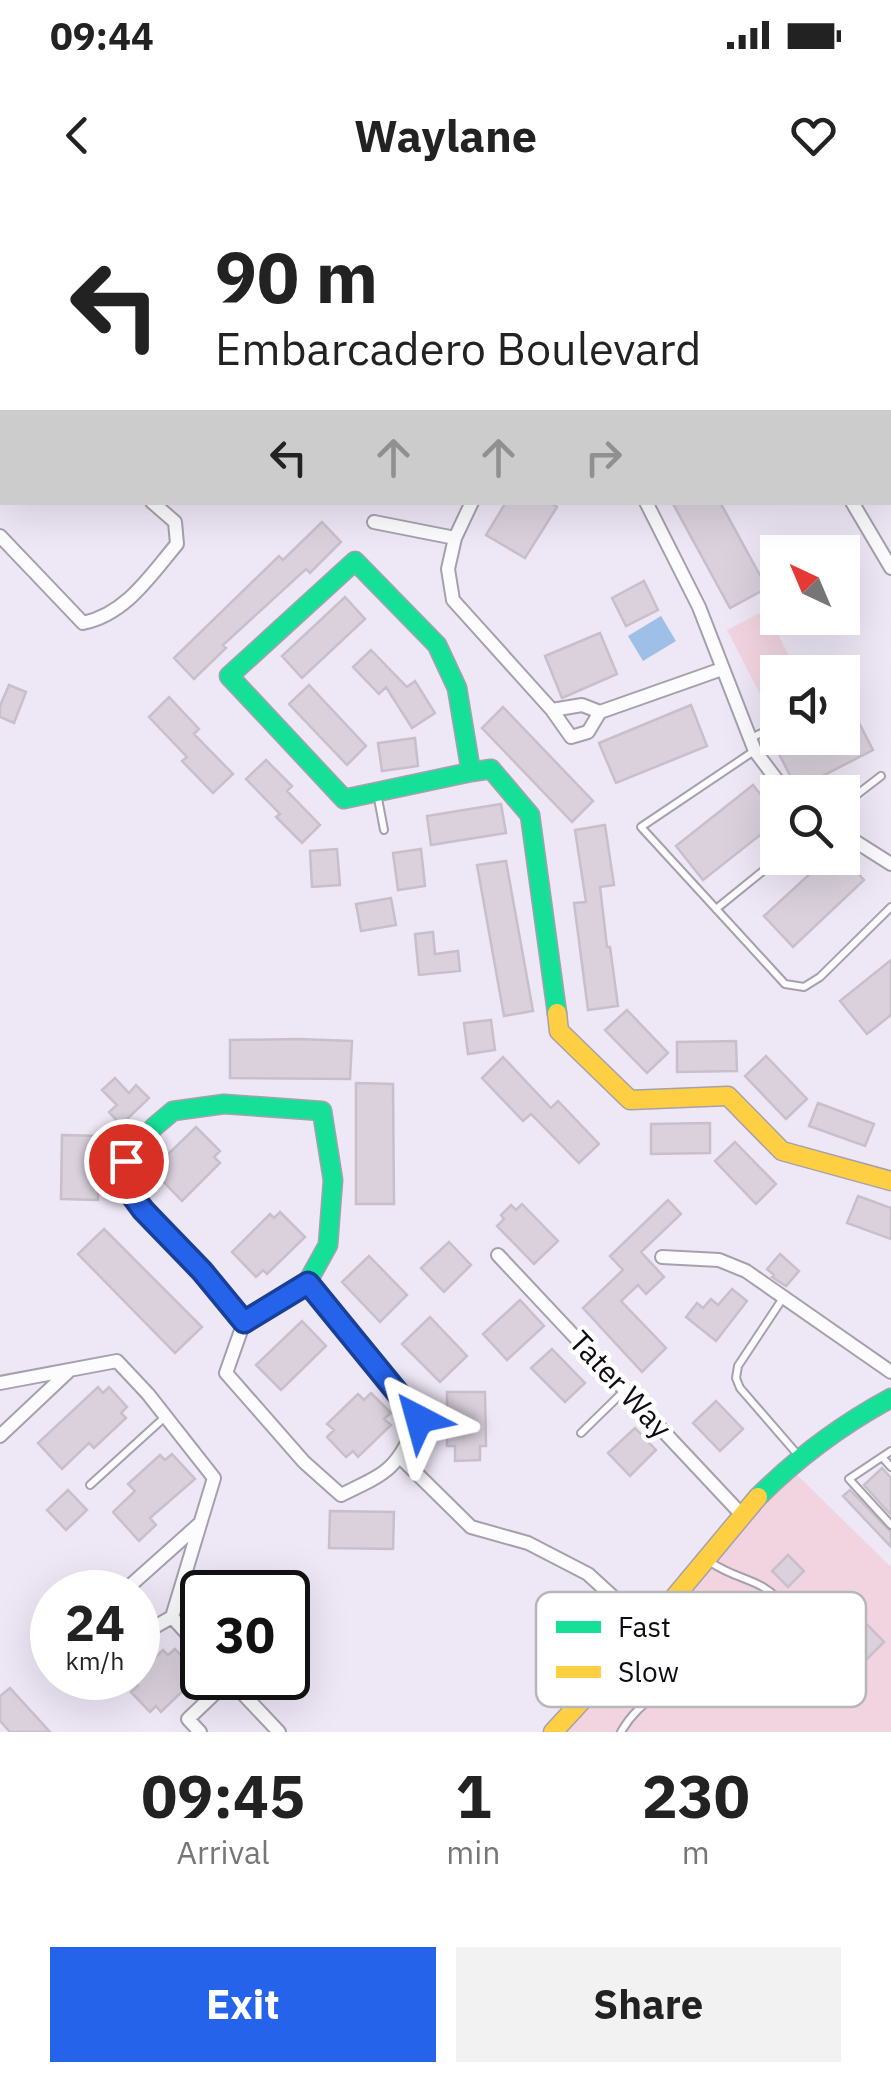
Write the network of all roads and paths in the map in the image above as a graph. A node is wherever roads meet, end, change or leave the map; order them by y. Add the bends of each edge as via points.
1 (155, 505) edge
2 (471, 505) edge
3 (647, 505) edge
4 (854, 505) edge
5 (374, 522) dead end
6 (0, 536) edge
7 (455, 538) junction
8 (891, 568) edge
9 (722, 669) junction
10 (552, 710) junction
11 (600, 712) junction
12 (760, 739) edge
13 (752, 745) junction
14 (470, 772) junction
15 (774, 775) edge
16 (881, 776) dead end
17 (377, 792) junction
18 (860, 792) edge
19 (384, 830) dead end
20 (860, 844) edge
21 (891, 864) edge
22 (760, 873) edge
23 (891, 908) edge
24 (716, 909) junction
25 (891, 1181) edge
26 (498, 1255) dead end
27 (662, 1257) dead end
28 (308, 1283) junction
29 (784, 1297) junction
30 (244, 1322) junction
31 (71, 1370) junction
32 (891, 1372) edge
33 (0, 1383) edge
34 (625, 1390) junction
35 (891, 1398) edge
36 (166, 1416) junction
37 (581, 1433) dead end
38 (0, 1436) edge
39 (891, 1451) edge
40 (800, 1457) junction
41 (882, 1457) junction
42 (401, 1458) junction
43 (891, 1467) edge
44 (90, 1485) dead end
45 (742, 1515) junction
46 (200, 1524) junction
47 (891, 1524) edge
48 (706, 1559) junction
49 (148, 1570) edge
50 (608, 1592) edge
51 (679, 1592) edge
52 (771, 1592) edge
53 (172, 1617) junction
54 (160, 1623) edge
55 (180, 1626) edge
56 (207, 1700) edge
57 (249, 1700) edge
58 (577, 1707) edge
59 (641, 1707) edge
60 (200, 1732) edge
61 (279, 1732) edge
62 (554, 1732) edge
63 (620, 1732) edge

1 - 6 street via 175,522 178,544 124,605 83,623
2 - 7 street
3 - 9 street
4 - 8 street
5 - 7 street
7 - 10 street via 448,568 453,600
9 - 11 street
9 - 13 street
10 - 11 street via 582,705
10 - 11 street via 571,737 588,732
12 - 13 lane
13 - 15 street
13 - 24 lane via 641,827
14 - 17 street
14 - 17 street via 456,688 436,645 355,561 229,676 344,799
14 - 25 street via 491,769 530,815 559,1031 630,1100 728,1096 782,1150
16 - 18 lane
17 - 19 lane
20 - 21 street
22 - 24 lane
23 - 24 lane via 804,986 785,984
26 - 34 street, Tater Way
27 - 29 street via 718,1260
28 - 30 street
28 - 30 street via 328,1244 333,1180 322,1111 271,1104 174,1110 126,1161 126,1187
28 - 42 street via 419,1419
29 - 32 street
29 - 40 lane via 736,1378
30 - 42 street via 226,1373 342,1495
31 - 33 street
31 - 36 street via 117,1362
31 - 38 street
34 - 37 lane
34 - 45 street, Tater Way
35 - 40 street
36 - 44 lane
36 - 46 street via 214,1478
39 - 41 lane
40 - 45 street
41 - 43 lane
41 - 47 lane via 849,1479
42 - 50 street via 470,1527 528,1544 588,1574
45 - 48 street
46 - 49 street
46 - 53 street
48 - 51 street
48 - 52 lane
53 - 54 street
53 - 55 street
56 - 60 street via 188,1719
57 - 61 street
58 - 62 street
59 - 63 lane

